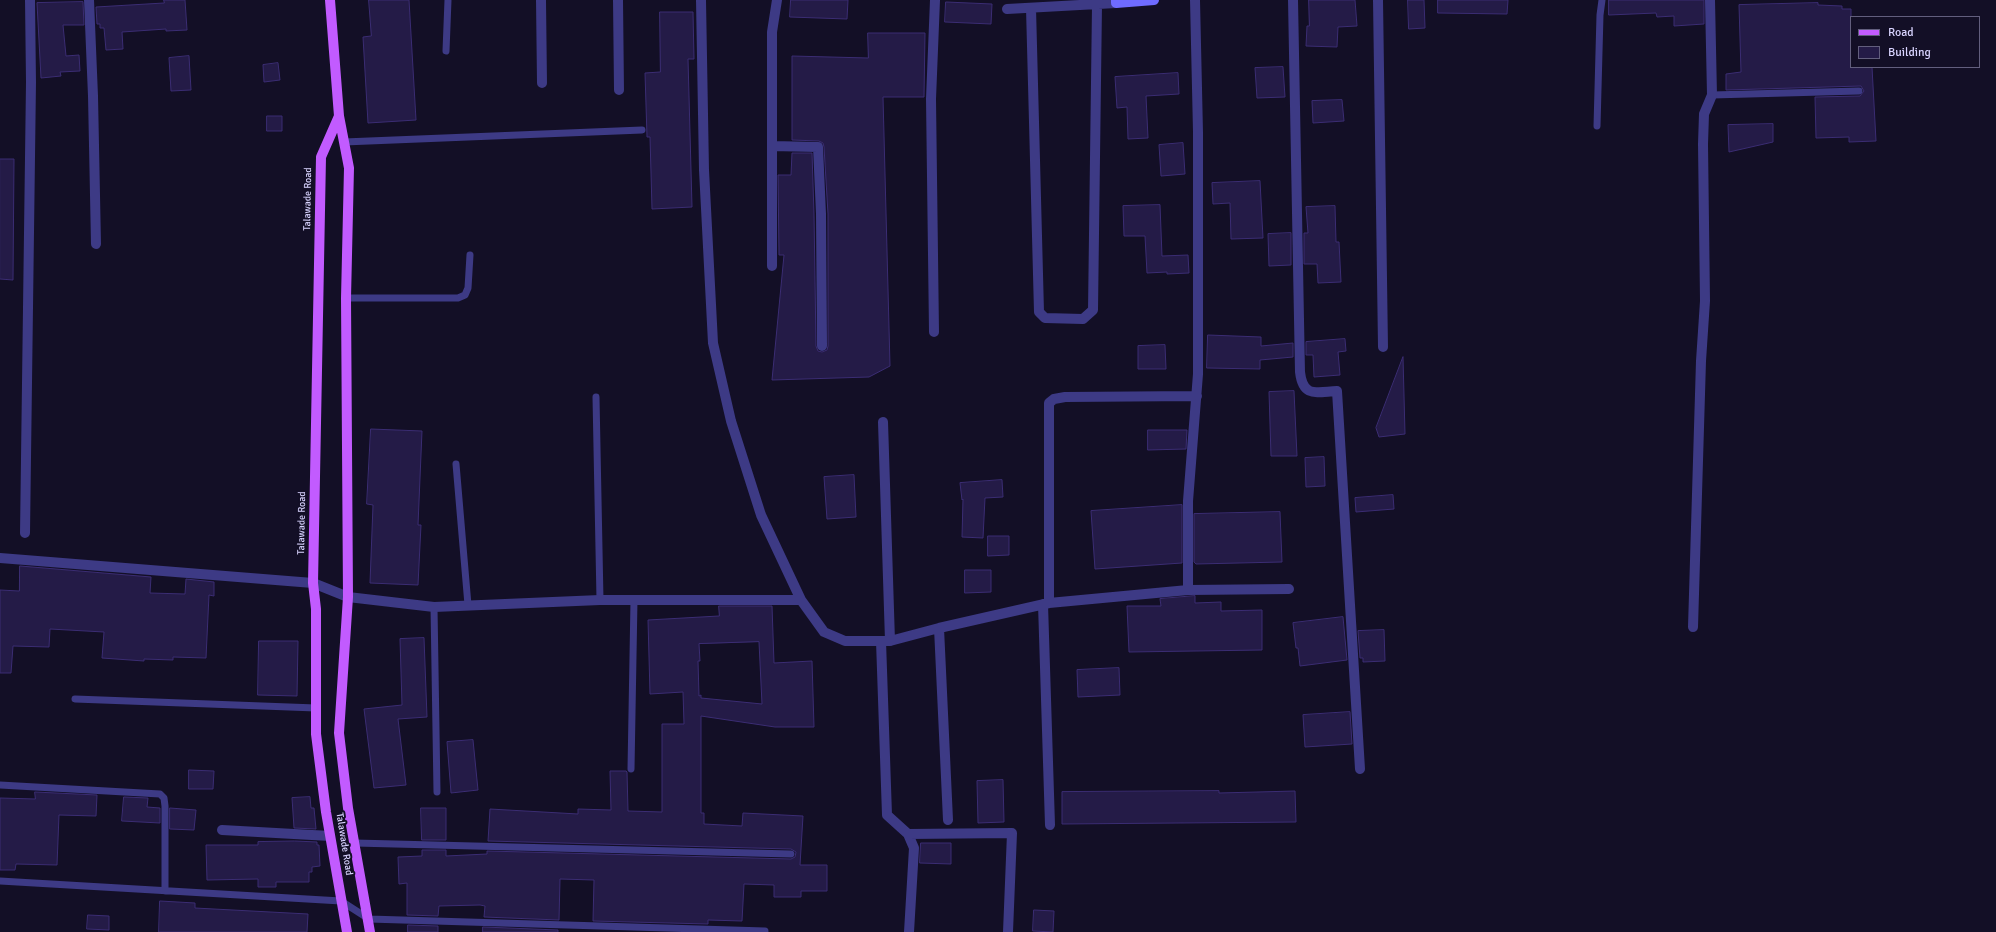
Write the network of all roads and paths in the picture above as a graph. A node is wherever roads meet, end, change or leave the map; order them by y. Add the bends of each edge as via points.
1 (30, 0) edge
2 (88, 0) edge
3 (330, 0) edge
4 (448, 0) edge
5 (541, 0) edge
6 (618, 0) edge
7 (701, 0) edge
8 (777, 0) edge
9 (935, 0) edge
10 (1154, 0) edge
11 (1195, 0) edge
12 (1293, 0) edge
13 (1378, 0) edge
14 (1602, 0) edge
15 (1710, 0) edge
16 (1116, 2) edge
17 (1096, 4) junction
18 (1034, 5) edge
19 (1007, 9) dead end
20 (446, 51) dead end
21 (542, 83) dead end
22 (619, 90) dead end
23 (1859, 91) dead end
24 (1712, 95) junction
25 (339, 116) junction
26 (1597, 126) dead end
27 (642, 130) dead end
28 (344, 142) junction
29 (772, 146) junction
30 (96, 244) dead end
31 (470, 255) dead end
32 (772, 266) dead end
33 (346, 298) junction
34 (934, 332) dead end
35 (822, 346) dead end
36 (1383, 347) dead end
37 (1197, 396) junction
38 (596, 397) dead end
39 (883, 422) dead end
40 (456, 464) dead end
41 (25, 533) dead end
42 (0, 558) edge
43 (313, 583) junction
44 (1289, 589) dead end
45 (1188, 590) junction
46 (348, 597) junction
47 (600, 600) junction
48 (634, 600) junction
49 (801, 600) junction
50 (1046, 604) junction
51 (468, 606) junction
52 (434, 607) junction
53 (1693, 627) dead end
54 (940, 628) junction
55 (886, 641) junction
56 (75, 699) dead end
57 (316, 708) junction
58 (631, 769) dead end
59 (1360, 769) dead end
60 (0, 785) edge
61 (436, 792) dead end
62 (948, 820) dead end
63 (1050, 825) dead end
64 (222, 830) dead end
65 (908, 834) junction
66 (330, 836) junction
67 (355, 843) junction
68 (791, 854) dead end
69 (0, 881) edge
70 (165, 891) junction
71 (341, 902) junction
72 (369, 918) junction
73 (765, 931) edge
74 (347, 932) edge
75 (370, 932) edge
76 (909, 932) edge
77 (1008, 932) edge

1 - 41 street
2 - 30 street
3 - 25 main road, Talawade Road
4 - 20 lane
5 - 21 street
6 - 22 street
7 - 49 street via 704,170 713,343 731,421 761,515
8 - 29 street via 772,32
9 - 34 street via 931,100
10 - 16 street
11 - 37 street via 1198,148
12 - 59 street via 1300,372 1305,389 1313,393 1337,391
13 - 36 street
14 - 26 lane
15 - 24 street
16 - 17 street
17 - 18 street
17 - 18 street via 1093,310 1083,319 1045,318 1039,312
18 - 19 street
23 - 24 lane
24 - 53 street via 1704,114 1705,301 1700,361
25 - 28 main road, Talawade Road
25 - 43 main road, Talawade Road via 321,157
27 - 28 lane
28 - 33 main road, Talawade Road via 350,168
29 - 32 street
29 - 35 street via 818,147
31 - 33 lane via 468,288 465,295 458,298
33 - 46 main road, Talawade Road
37 - 45 street via 1188,502
37 - 50 street via 1065,397 1049,403
38 - 47 lane
39 - 55 street
40 - 51 lane
42 - 43 street
43 - 46 street
43 - 57 main road, Talawade Road via 316,609
44 - 45 street
45 - 50 street
46 - 52 street
46 - 67 main road, Talawade Road via 339,733
47 - 48 street
47 - 51 street
48 - 49 street
48 - 58 lane
49 - 55 street via 824,632 845,641
50 - 54 street
50 - 63 street
51 - 52 street
52 - 61 lane
54 - 55 street
54 - 62 street
55 - 65 street via 887,815
56 - 57 lane
57 - 66 main road, Talawade Road via 316,734
60 - 70 lane via 160,794 164,798 165,806
64 - 66 street
65 - 76 street via 914,848
65 - 77 street via 1012,834
66 - 71 main road, Talawade Road
67 - 68 lane
67 - 72 main road, Talawade Road
69 - 70 lane
70 - 71 lane
71 - 72 lane
71 - 74 main road, Talawade Road via 347,921
72 - 73 lane
72 - 75 main road, Talawade Road

